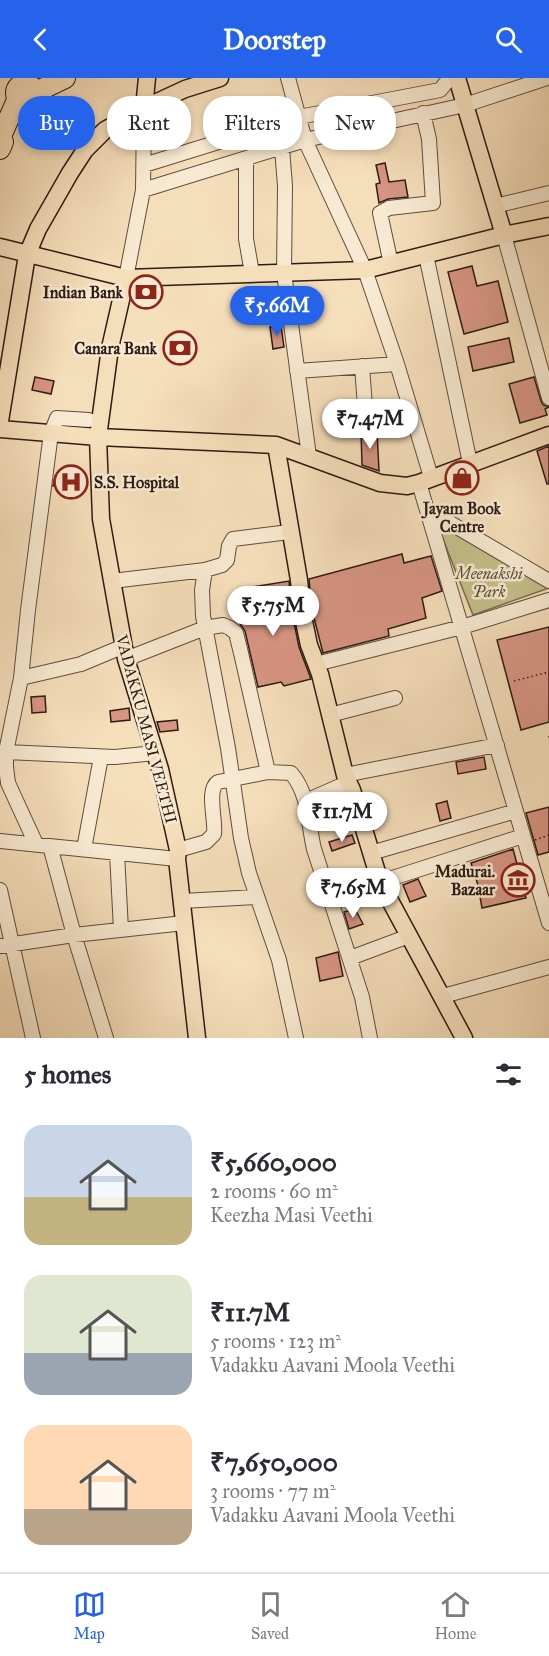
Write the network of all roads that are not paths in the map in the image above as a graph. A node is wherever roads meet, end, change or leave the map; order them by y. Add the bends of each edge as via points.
1 (65, 78) edge
2 (147, 78) edge
3 (220, 78) edge
4 (288, 78) edge
5 (450, 78) edge
6 (457, 78) edge
7 (547, 78) edge
8 (23, 88) edge
9 (145, 96) edge
10 (170, 96) edge
11 (293, 96) edge
12 (465, 105) junction
13 (423, 113) junction
14 (302, 116) edge
15 (302, 128) edge
16 (107, 129) edge
17 (305, 140) junction
18 (302, 141) edge
19 (1, 145) edge
20 (203, 147) edge
21 (144, 150) edge
22 (275, 150) edge
23 (282, 150) edge
24 (246, 159) junction
25 (144, 165) junction
26 (143, 190) junction
27 (549, 194) edge
28 (495, 206) junction
29 (549, 226) edge
30 (504, 235) junction
31 (0, 247) edge
32 (27, 255) junction
33 (426, 255) junction
34 (390, 264) junction
35 (365, 270) junction
36 (252, 273) junction
37 (284, 273) junction
38 (126, 278) junction
39 (397, 364) junction
40 (362, 366) junction
41 (297, 371) junction
42 (549, 398) edge
43 (89, 420) dead end
44 (366, 420) dead end
45 (0, 421) edge
46 (0, 429) edge
47 (51, 433) junction
48 (548, 433) edge
49 (98, 437) junction
50 (276, 445) junction
51 (309, 456) junction
52 (470, 463) junction
53 (425, 480) junction
54 (428, 510) junction
55 (289, 532) junction
56 (205, 570) junction
57 (112, 580) junction
58 (549, 581) edge
59 (549, 600) edge
60 (462, 627) junction
61 (205, 628) junction
62 (125, 653) junction
63 (316, 664) junction
64 (21, 678) junction
65 (395, 698) dead end
66 (330, 715) junction
67 (497, 745) junction
68 (6, 752) junction
69 (154, 753) junction
70 (101, 757) junction
71 (268, 772) junction
72 (347, 778) junction
73 (232, 780) junction
74 (4, 783) edge
75 (306, 801) junction
76 (516, 811) junction
77 (524, 839) junction
78 (0, 841) edge
79 (43, 845) junction
80 (84, 849) junction
81 (117, 853) junction
82 (371, 853) junction
83 (178, 855) junction
84 (380, 882) junction
85 (0, 890) edge
86 (257, 897) junction
87 (182, 901) junction
88 (184, 923) junction
89 (549, 923) edge
90 (121, 930) junction
91 (74, 935) junction
92 (409, 936) junction
93 (6, 945) edge
94 (350, 958) junction
95 (549, 967) edge
96 (443, 996) junction
97 (33, 1038) edge
98 (106, 1038) edge
99 (197, 1038) edge
100 (297, 1038) edge
101 (370, 1038) edge
102 (464, 1038) edge

1 - 8 highway
2 - 9 main road
3 - 10 main road
4 - 11 street
5 - 14 street via 440,90
6 - 12 main road
7 - 12 street
8 - 19 highway via 1,136
12 - 13 street
12 - 28 main road
13 - 17 street
13 - 34 street via 429,139 433,203 388,208 380,213
15 - 17 street
16 - 32 main road via 85,150 38,228
17 - 18 street
17 - 35 street
20 - 25 street
21 - 25 street
22 - 24 street
23 - 37 street
24 - 26 street
24 - 36 street via 246,239
25 - 26 street
26 - 38 street
27 - 28 street
28 - 30 main road
29 - 30 main road
30 - 33 main road
30 - 42 street
31 - 32 main road
32 - 38 main road
32 - 45 main road
33 - 34 main road
33 - 52 street
34 - 35 main road
35 - 37 main road
35 - 39 street
36 - 37 main road
36 - 38 main road
37 - 41 street
38 - 49 main road, VADAKKU MASI VEETHI via 110,348
39 - 40 street
39 - 53 street
40 - 41 street
40 - 44 street
41 - 51 street
43 - 47 street via 57,418
46 - 47 main road
47 - 49 main road
47 - 64 street
48 - 52 main road
49 - 50 main road
49 - 57 main road, VADAKKU MASI VEETHI via 101,519
50 - 51 main road
50 - 55 main road
51 - 53 main road via 380,483 407,486
52 - 53 main road
53 - 54 street
54 - 58 street
54 - 60 street
55 - 56 street via 233,539 225,562
55 - 63 main road via 302,612
56 - 57 street
56 - 61 street
57 - 62 main road, VADAKKU MASI VEETHI
59 - 60 street
60 - 63 street
60 - 67 street
61 - 62 street
61 - 71 street via 223,625 236,633
61 - 73 street
62 - 64 street
62 - 69 main road, VADAKKU MASI VEETHI
63 - 66 main road
64 - 68 street
65 - 66 street
66 - 72 main road
67 - 72 street
67 - 76 street
68 - 70 street
68 - 74 street
69 - 70 street
69 - 83 main road, VADAKKU MASI VEETHI
70 - 80 street
71 - 73 street
71 - 75 street via 291,773
72 - 75 street
72 - 82 main road
73 - 83 street via 212,787 216,824 212,838
73 - 86 street via 241,838
74 - 79 street
75 - 94 street via 314,849
76 - 77 street
76 - 82 street
77 - 84 street
77 - 89 street
78 - 79 street
79 - 80 street
79 - 91 street
80 - 81 street
81 - 83 street
81 - 90 street
82 - 84 main road
83 - 87 main road, VADAKKU MASI VEETHI
84 - 92 main road
85 - 93 street
86 - 87 street
86 - 100 street via 279,960
87 - 88 main road, VADAKKU MASI VEETHI
88 - 90 street
88 - 99 main road, VADAKKU MASI VEETHI
90 - 91 street
91 - 93 street
91 - 98 street
92 - 94 street
92 - 96 main road
93 - 97 street
94 - 101 street
95 - 96 street
96 - 102 main road

